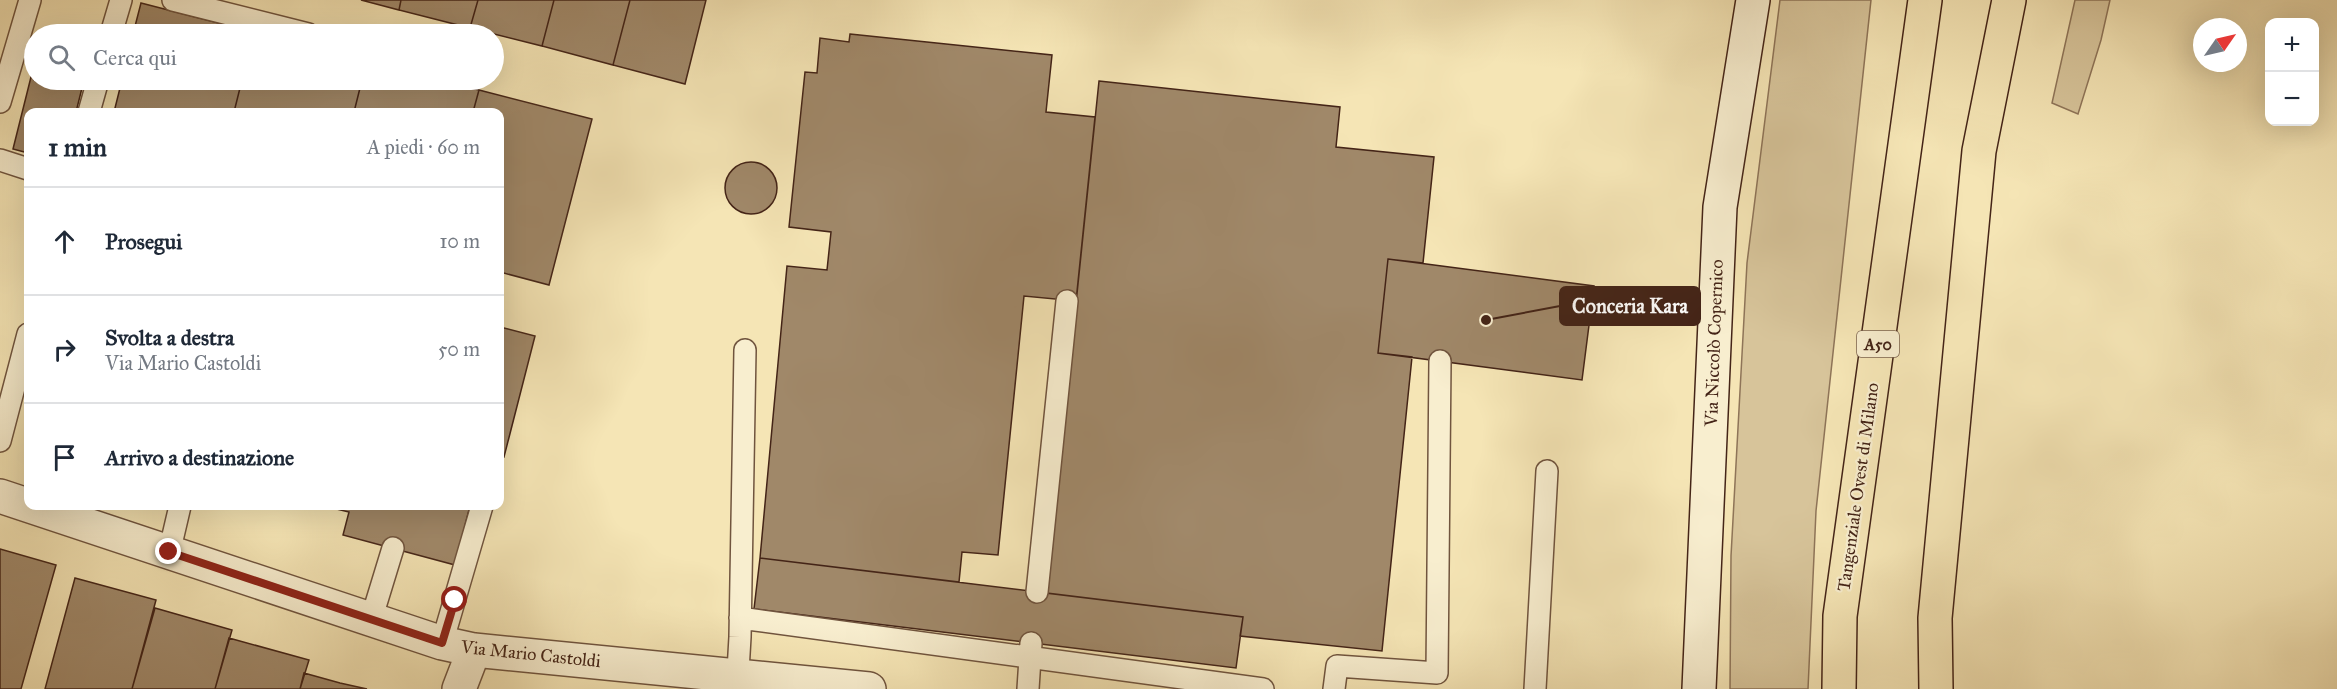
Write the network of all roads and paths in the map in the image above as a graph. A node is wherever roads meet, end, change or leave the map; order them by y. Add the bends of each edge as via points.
1 (30, 0) edge
2 (121, 0) edge
3 (173, 0) edge
4 (1753, 0) edge
5 (1926, 0) edge
6 (2009, 0) edge
7 (114, 24) edge
8 (268, 24) edge
9 (95, 90) edge
10 (0, 102) edge
11 (90, 108) edge
12 (0, 160) edge
13 (24, 168) edge
14 (1067, 301) dead end
15 (24, 349) edge
16 (745, 350) dead end
17 (1440, 361) dead end
18 (0, 441) edge
19 (1547, 471) dead end
20 (0, 496) edge
21 (24, 504) edge
22 (42, 510) edge
23 (179, 510) edge
24 (481, 510) edge
25 (393, 548) dead end
26 (169, 552) junction
27 (1037, 592) dead end
28 (740, 618) junction
29 (372, 620) junction
30 (442, 643) junction
31 (474, 650) junction
32 (1030, 650) junction
33 (737, 683) edge
34 (459, 689) edge
35 (869, 689) edge
36 (1028, 689) edge
37 (1263, 689) edge
38 (1334, 689) edge
39 (1535, 689) edge
40 (1699, 689) edge
41 (1839, 689) edge
42 (1936, 689) edge

1 - 10 lane
2 - 7 lane
3 - 8 lane
4 - 40 street, Via Niccolò Copernico via 1720,207
5 - 41 highway, Tangenziale Ovest di Milano / A50 via 1840,616
6 - 42 highway via 1980,151 1935,618
9 - 11 lane
12 - 13 lane
14 - 27 lane
15 - 18 lane
16 - 28 lane
17 - 38 lane via 1437,673 1337,666
19 - 39 lane
20 - 21 street, Via Mario Castoldi
22 - 26 street, Via Mario Castoldi
23 - 26 lane
24 - 30 lane
25 - 29 lane
26 - 29 street, Via Mario Castoldi
28 - 32 lane
28 - 33 lane
29 - 30 street, Via Mario Castoldi
30 - 31 street, Via Mario Castoldi
31 - 33 street, Via Mario Castoldi
31 - 34 street
32 - 36 lane
32 - 37 lane
33 - 35 street, Via Mario Castoldi

